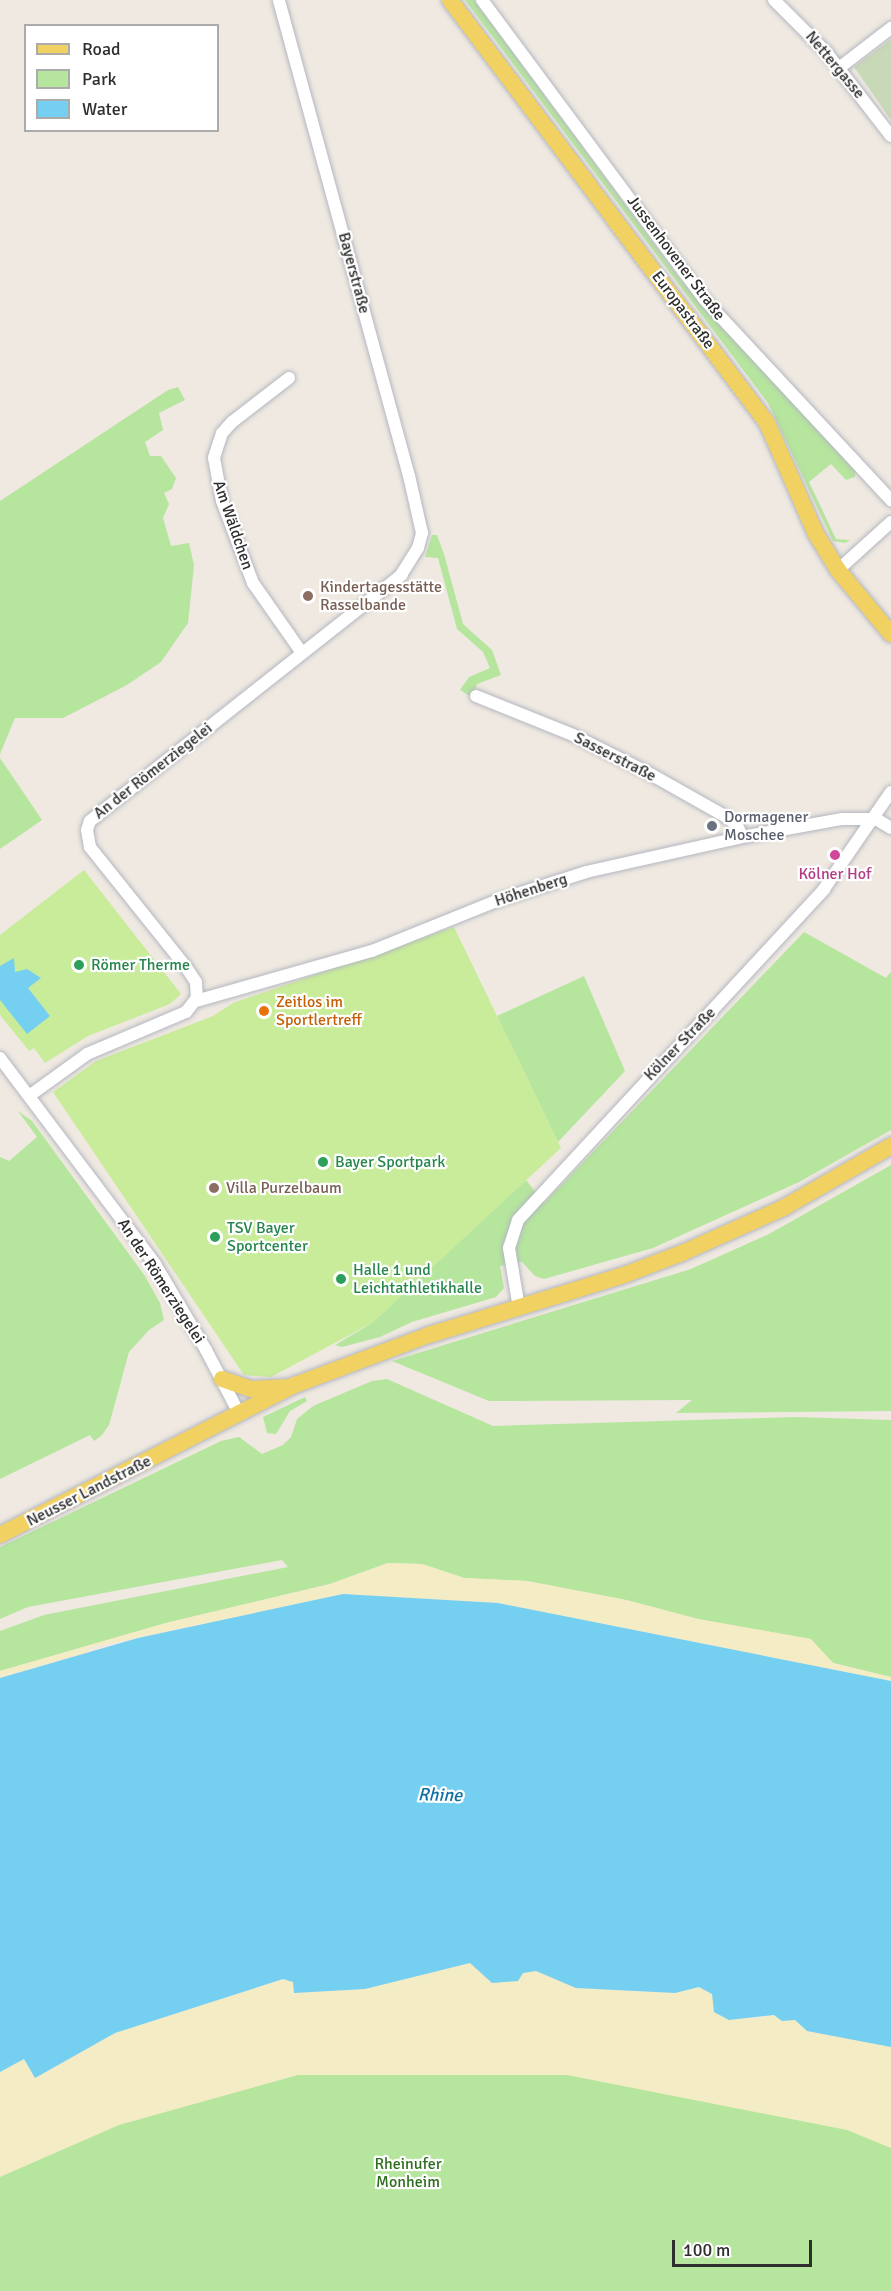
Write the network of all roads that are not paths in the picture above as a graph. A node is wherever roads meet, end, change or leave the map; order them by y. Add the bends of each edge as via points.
1 (279, 0) edge
2 (450, 0) edge
3 (482, 0) edge
4 (774, 0) edge
5 (891, 28) edge
6 (839, 68) junction
7 (891, 136) edge
8 (289, 378) dead end
9 (891, 500) edge
10 (891, 522) edge
11 (418, 548) joint
12 (838, 570) junction
13 (891, 634) edge
14 (302, 653) junction
15 (476, 696) dead end
16 (891, 792) edge
17 (876, 819) junction
18 (891, 828) edge
19 (742, 837) junction
20 (196, 1001) junction
21 (0, 1058) edge
22 (29, 1096) junction
23 (891, 1146) edge
24 (519, 1308) junction
25 (222, 1379) junction
26 (295, 1385) junction
27 (240, 1415) junction
28 (0, 1535) edge

1 - 11 street, Bayerstraße via 420,516
2 - 12 main road, Europastraße via 767,423 816,534
3 - 9 street, Jussenhovener Straße via 704,299
4 - 6 street, Nettergasse
5 - 6 street
6 - 7 street, Nettergasse
8 - 14 street, Am Wäldchen via 232,422 222,433 214,458 216,481 245,565 267,606
10 - 12 street
11 - 14 street, An der Römerziegelei via 402,575
12 - 13 main road, Europastraße
14 - 20 street, An der Römerziegelei via 98,813 87,830 90,847 192,977 198,991
15 - 19 street, Sasserstraße via 573,735 645,771 725,816 737,825
16 - 17 street, Kölner Straße
17 - 18 street
17 - 19 street, Höhenberg via 842,819
17 - 24 street, Kölner Straße via 792,925 524,1211 509,1248
19 - 20 street, Höhenberg via 586,872 499,900 372,951
20 - 22 street via 171,1020 87,1054
21 - 22 street, An der Römerziegelei
22 - 25 street, An der Römerziegelei via 155,1264
23 - 24 main road via 740,1229 624,1275
24 - 26 main road via 429,1335
25 - 26 main road via 251,1389
25 - 27 street, An der Römerziegelei
26 - 27 main road, Neusser Landstraße
27 - 28 main road, Neusser Landstraße

